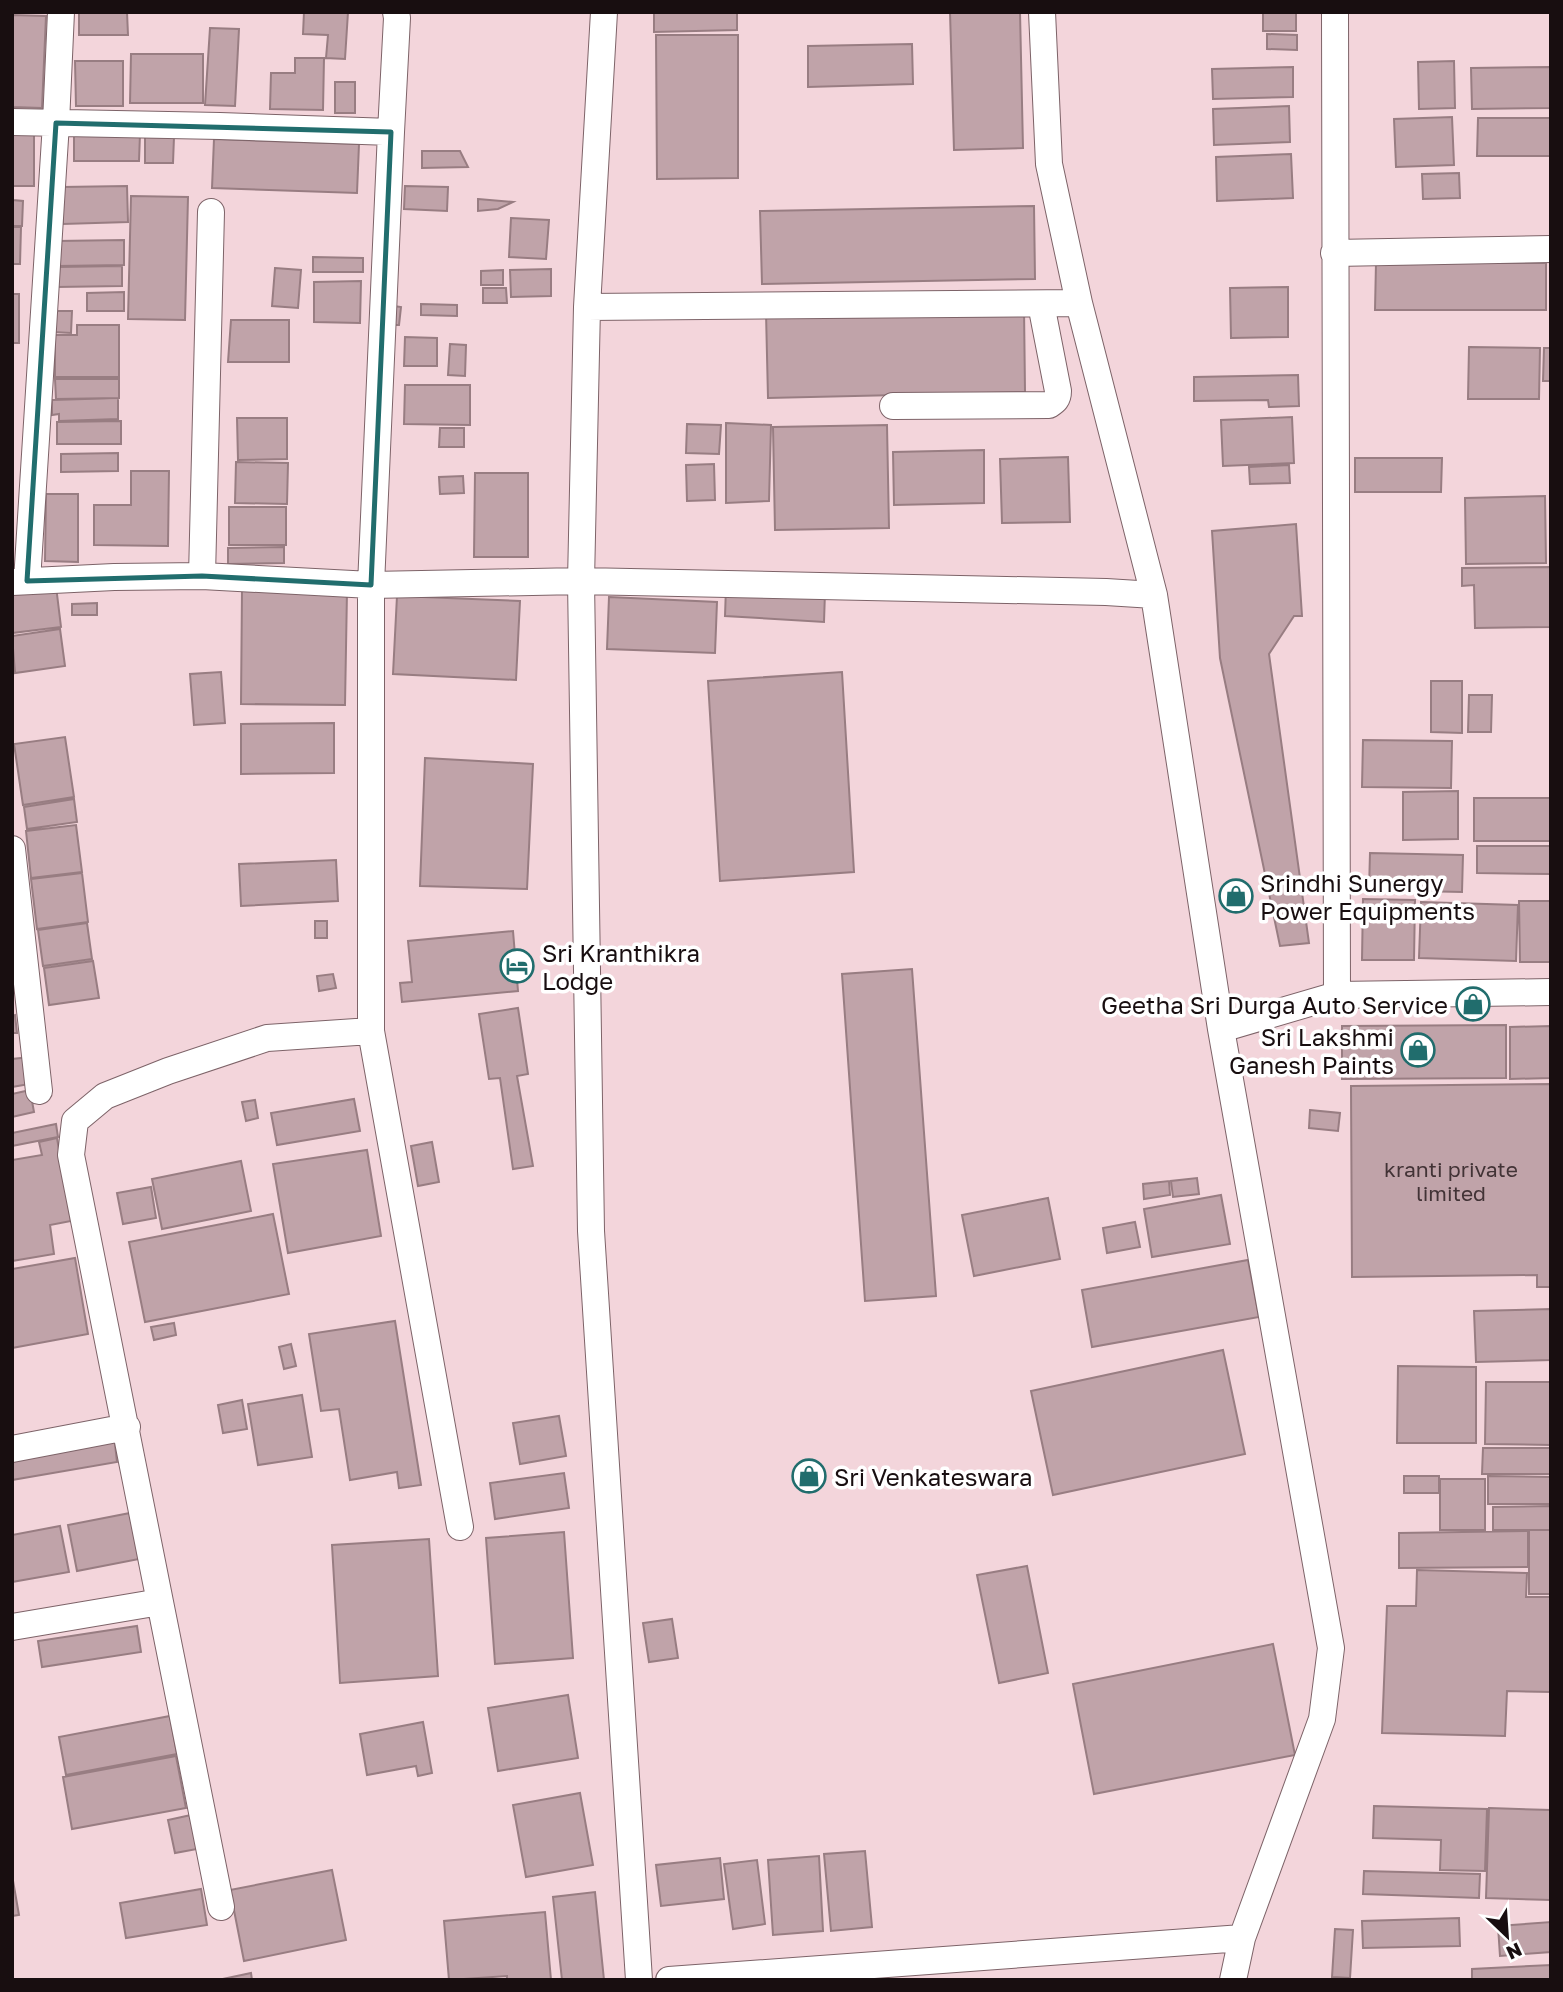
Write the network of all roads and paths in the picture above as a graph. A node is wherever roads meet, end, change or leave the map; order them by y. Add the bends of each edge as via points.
1 (61, 12) edge
2 (396, 12) edge
3 (604, 12) edge
4 (1042, 12) edge
5 (1335, 12) edge
6 (12, 122) edge
7 (56, 123) junction
8 (391, 132) junction
9 (211, 212) dead end
10 (1551, 249) edge
11 (1334, 253) junction
12 (1079, 303) junction
13 (1041, 304) junction
14 (587, 307) junction
15 (893, 406) dead end
16 (202, 576) junction
17 (581, 581) junction
18 (19, 582) edge
19 (371, 585) junction
20 (1154, 595) junction
21 (12, 849) edge
22 (1551, 992) edge
23 (1337, 995) junction
24 (1221, 1030) junction
25 (371, 1031) junction
26 (39, 1091) dead end
27 (127, 1427) junction
28 (12, 1449) edge
29 (460, 1527) dead end
30 (160, 1602) junction
31 (12, 1627) edge
32 (221, 1908) dead end
33 (1242, 1938) junction
34 (743, 1977) edge
35 (639, 1980) edge
36 (669, 1980) edge
37 (1233, 1980) edge

1 - 7 street
2 - 8 street
3 - 14 street
4 - 12 street via 1049,164
5 - 11 street
6 - 7 street
7 - 8 street
7 - 18 street
8 - 19 street
9 - 16 street
10 - 11 street
11 - 23 street
12 - 13 street
12 - 20 street
13 - 14 street
13 - 15 street via 1058,391 1055,402
14 - 17 street
16 - 18 street
16 - 19 street
17 - 19 street
17 - 20 street
17 - 35 street via 591,1231
19 - 25 street
20 - 24 street
21 - 26 street
22 - 23 street
23 - 24 street
24 - 33 street via 1331,1648 1322,1719
25 - 27 street via 267,1038 105,1096 75,1121 71,1155
25 - 29 street
27 - 28 street
27 - 30 street
30 - 31 street
30 - 32 street
33 - 34 street
33 - 37 street
34 - 36 street

